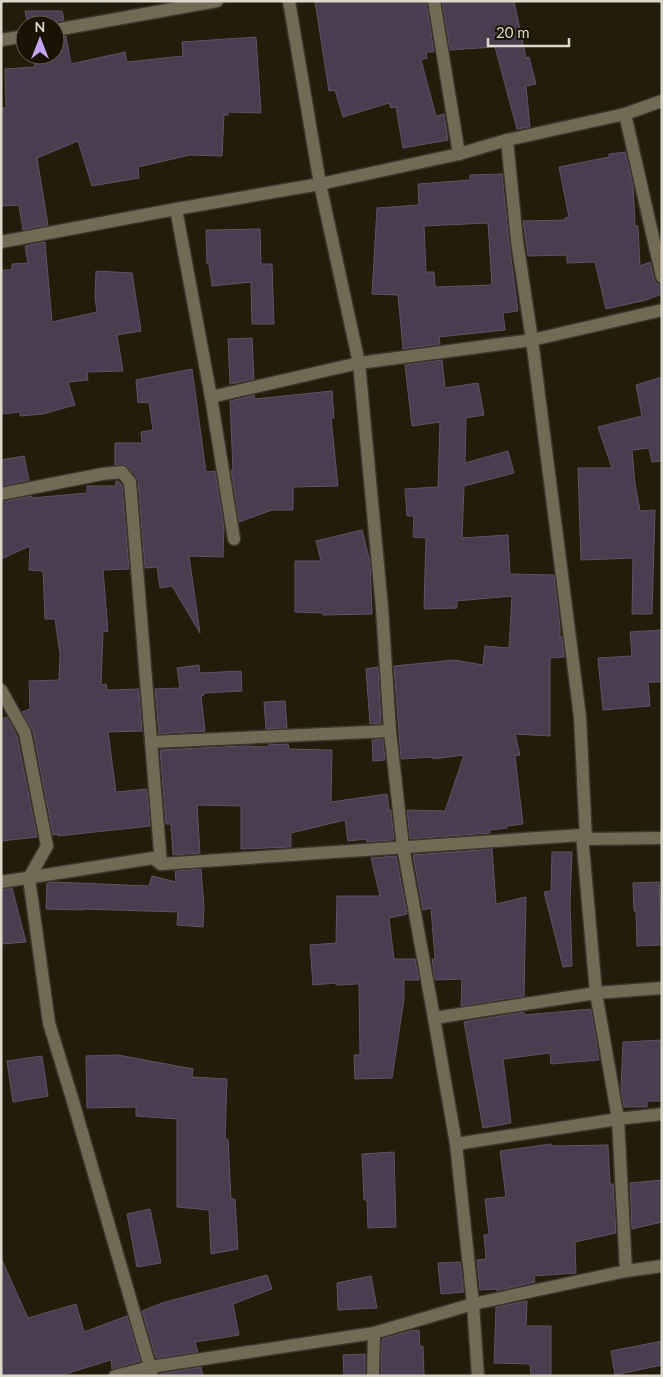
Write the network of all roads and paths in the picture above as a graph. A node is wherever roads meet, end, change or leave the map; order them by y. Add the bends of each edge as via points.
1 (217, 1) edge
2 (289, 1) edge
3 (434, 1) edge
4 (65, 28) edge
5 (15, 38) edge
6 (1, 40) edge
7 (662, 101) edge
8 (625, 114) junction
9 (508, 140) junction
10 (459, 154) junction
11 (320, 184) junction
12 (176, 209) junction
13 (1, 242) edge
14 (662, 278) edge
15 (662, 310) edge
16 (532, 340) junction
17 (359, 363) junction
18 (211, 397) junction
19 (1, 494) edge
20 (234, 539) dead end
21 (1, 690) edge
22 (390, 731) junction
23 (151, 742) junction
24 (584, 837) junction
25 (662, 838) edge
26 (403, 847) junction
27 (161, 864) junction
28 (29, 878) junction
29 (1, 882) edge
30 (662, 988) edge
31 (596, 993) junction
32 (434, 1018) junction
33 (662, 1114) edge
34 (618, 1119) junction
35 (456, 1144) junction
36 (662, 1266) edge
37 (626, 1271) junction
38 (473, 1304) junction
39 (374, 1333) junction
40 (151, 1372) edge
41 (115, 1376) edge
42 (373, 1376) edge
43 (478, 1376) edge

1 - 4 street
2 - 11 street
3 - 10 street
5 - 6 street
7 - 8 street
8 - 9 street
8 - 14 street
9 - 10 street
9 - 16 street via 517,241
10 - 11 street
11 - 12 street
11 - 17 street
12 - 13 street
12 - 18 street
15 - 16 street
16 - 17 street
16 - 24 street via 580,717
17 - 18 street
17 - 22 street
18 - 20 street
19 - 23 street via 122,472 130,482
21 - 28 street via 25,733 47,846
22 - 23 street
22 - 26 street
23 - 27 street
24 - 25 street
24 - 26 street
24 - 31 street
26 - 27 street
26 - 32 street
27 - 28 street via 153,858
28 - 29 street
28 - 40 street via 49,1023
30 - 31 street
31 - 32 street
31 - 34 street
32 - 35 street
33 - 34 street
34 - 35 street
34 - 37 street
35 - 38 street
36 - 37 street
37 - 38 street
38 - 39 street
38 - 43 street
39 - 40 street
39 - 42 street
40 - 41 street

